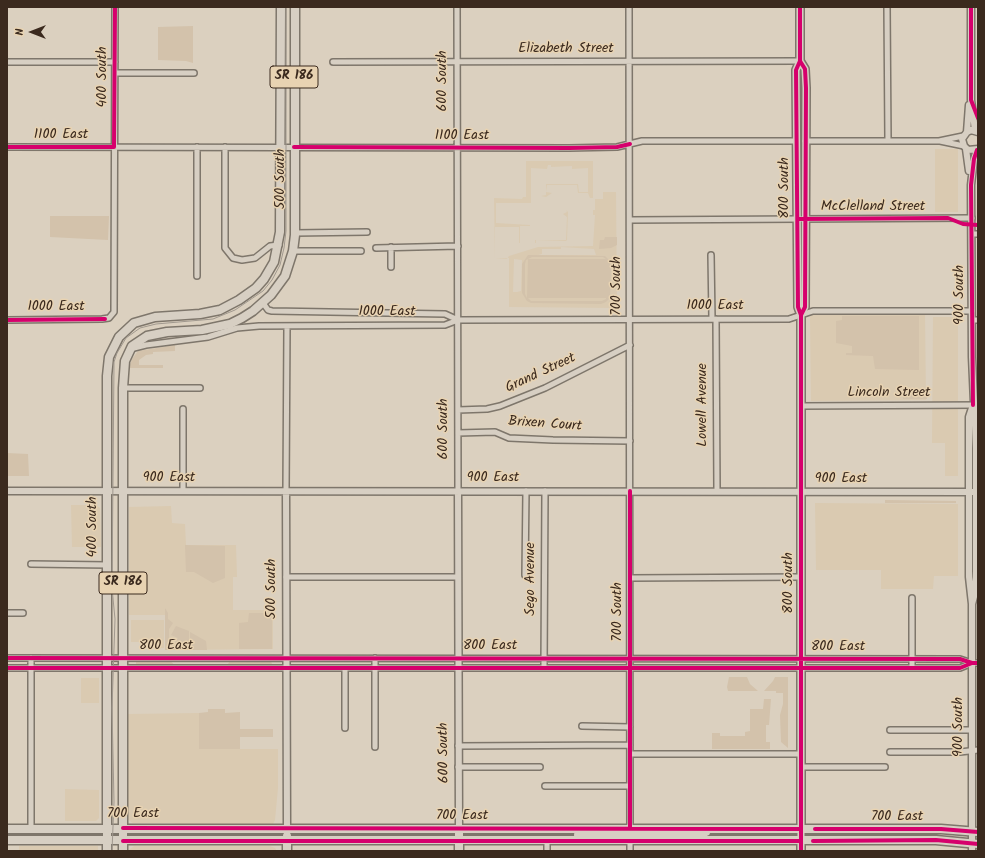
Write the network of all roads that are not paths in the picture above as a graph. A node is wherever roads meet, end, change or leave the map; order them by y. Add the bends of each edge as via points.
1 (115, 7) edge
2 (281, 7) edge
3 (294, 7) edge
4 (457, 7) edge
5 (629, 7) edge
6 (800, 7) edge
7 (887, 7) edge
8 (971, 7) edge
9 (800, 61) junction
10 (7, 62) edge
11 (115, 62) junction
12 (333, 62) dead end
13 (457, 62) junction
14 (629, 62) junction
15 (115, 72) junction
16 (194, 72) dead end
17 (971, 100) junction
18 (977, 131) edge
19 (965, 134) junction
20 (797, 141) junction
21 (805, 141) junction
22 (888, 141) junction
23 (939, 141) junction
24 (630, 144) junction
25 (7, 147) edge
26 (114, 147) junction
27 (196, 147) junction
28 (225, 147) junction
29 (281, 147) junction
30 (294, 147) junction
31 (965, 147) junction
32 (458, 148) junction
33 (978, 149) edge
34 (971, 184) junction
35 (972, 218) junction
36 (806, 219) junction
37 (630, 220) junction
38 (797, 220) junction
39 (367, 232) dead end
40 (295, 233) junction
41 (975, 234) edge
42 (279, 245) junction
43 (458, 246) junction
44 (391, 247) junction
45 (376, 248) dead end
46 (293, 251) junction
47 (362, 251) dead end
48 (711, 255) dead end
49 (391, 267) dead end
50 (197, 276) dead end
51 (263, 303) junction
52 (220, 310) joint
53 (972, 311) junction
54 (801, 315) junction
55 (106, 319) joint
56 (630, 319) junction
57 (714, 319) junction
58 (7, 320) edge
59 (458, 320) junction
60 (975, 320) edge
61 (287, 326) junction
62 (630, 344) junction
63 (128, 352) junction
64 (123, 388) junction
65 (200, 388) dead end
66 (801, 406) junction
67 (976, 406) edge
68 (183, 409) dead end
69 (458, 410) junction
70 (458, 433) junction
71 (630, 441) junction
72 (7, 491) edge
73 (108, 491) junction
74 (123, 491) junction
75 (183, 491) junction
76 (286, 491) junction
77 (458, 491) junction
78 (526, 491) junction
79 (545, 491) junction
80 (630, 491) junction
81 (717, 491) junction
82 (801, 492) junction
83 (974, 492) edge
84 (31, 564) dead end
85 (108, 565) junction
86 (525, 575) dead end
87 (286, 577) junction
88 (458, 577) junction
89 (801, 577) junction
90 (974, 577) edge
91 (630, 578) junction
92 (912, 598) dead end
93 (7, 613) edge
94 (22, 613) dead end
95 (7, 658) edge
96 (31, 658) junction
97 (67, 658) junction
98 (107, 658) junction
99 (122, 658) junction
100 (178, 658) junction
101 (224, 658) junction
102 (286, 658) junction
103 (338, 658) junction
104 (375, 658) junction
105 (410, 658) junction
106 (458, 658) junction
107 (506, 658) junction
108 (544, 658) junction
109 (581, 658) junction
110 (630, 658) junction
111 (677, 658) junction
112 (714, 659) junction
113 (750, 659) junction
114 (801, 659) junction
115 (853, 659) junction
116 (912, 659) junction
117 (975, 663) edge
118 (630, 667) junction
119 (677, 667) junction
120 (714, 667) junction
121 (750, 667) junction
122 (801, 667) junction
123 (853, 667) junction
124 (7, 668) edge
125 (31, 668) junction
126 (67, 668) junction
127 (107, 668) junction
128 (122, 668) junction
129 (178, 668) junction
130 (224, 668) junction
131 (286, 668) junction
132 (338, 668) junction
133 (345, 668) junction
134 (375, 668) junction
135 (410, 668) junction
136 (458, 668) junction
137 (506, 668) junction
138 (544, 668) junction
139 (581, 668) junction
140 (912, 668) junction
141 (582, 726) dead end
142 (630, 726) junction
143 (344, 728) dead end
144 (890, 730) dead end
145 (972, 730) junction
146 (458, 746) junction
147 (630, 746) junction
148 (375, 747) dead end
149 (975, 750) edge
150 (890, 752) dead end
151 (630, 754) junction
152 (801, 754) junction
153 (458, 767) junction
154 (540, 767) dead end
155 (801, 767) junction
156 (885, 767) dead end
157 (545, 786) dead end
158 (630, 786) junction
159 (7, 828) edge
160 (107, 828) junction
161 (122, 828) junction
162 (287, 828) junction
163 (459, 828) junction
164 (630, 828) junction
165 (718, 828) junction
166 (31, 829) junction
167 (801, 829) junction
168 (975, 832) edge
169 (7, 840) edge
170 (547, 840) junction
171 (107, 841) junction
172 (122, 841) junction
173 (287, 841) junction
174 (459, 841) junction
175 (630, 841) junction
176 (801, 841) junction
177 (974, 846) edge
178 (107, 851) edge
179 (123, 851) edge
180 (287, 851) edge
181 (459, 851) edge
182 (547, 851) edge
183 (630, 851) edge
184 (801, 851) edge

1 - 11 street, 400 South
2 - 29 main road, 500 South / SR 186
3 - 30 main road, 500 South / SR 186
4 - 13 street, 600 South
5 - 14 street, 700 South
6 - 9 main road, 800 South
7 - 22 street
8 - 17 street
9 - 14 street, Elizabeth Street
9 - 20 main road, 800 South via 796,70
9 - 21 main road, 800 South via 806,69
10 - 11 street
11 - 15 street, 400 South
12 - 13 street, Elizabeth Street
13 - 14 street, Elizabeth Street
13 - 32 street, 600 South
14 - 24 street, 700 South
15 - 16 street
15 - 26 street, 400 South
17 - 18 street
17 - 19 street
18 - 19 street
19 - 23 street
19 - 31 street, 900 South
20 - 24 street, 1100 East via 642,140
20 - 38 main road, 800 South
21 - 22 street
21 - 36 main road, 800 South
22 - 23 street
23 - 31 street
24 - 32 street, 1100 East via 591,148
24 - 37 street, 700 South
25 - 26 street, 1100 East
26 - 27 street, 1100 East
26 - 55 street, 400 South via 115,308 112,315
27 - 28 street, 1100 East
27 - 50 street
28 - 29 street, 1100 East
28 - 42 street via 225,248 233,258 242,260 255,258 270,246
29 - 30 street, 1100 East
29 - 42 main road, 500 South / SR 186
30 - 32 street, 1100 East
30 - 40 main road, 500 South / SR 186
31 - 33 street via 972,151
31 - 34 street, 900 South
32 - 43 street, 600 South
33 - 34 street, 900 South
34 - 35 street, 900 South
35 - 36 street, McClelland Street
35 - 41 street, 900 South
36 - 38 street, McClelland Street
36 - 54 main road, 800 South via 805,307
37 - 38 street, McClelland Street
37 - 56 street, 700 South
38 - 54 main road, 800 South via 798,307
39 - 40 street
40 - 46 main road, 500 South / SR 186
41 - 53 street, 900 South
42 - 52 main road, 500 South / SR 186 via 274,262 264,279 248,294
43 - 44 street
43 - 59 street, 600 South
44 - 45 street
44 - 49 street
46 - 47 street
46 - 51 main road, 500 South / SR 186 via 285,276
48 - 57 street, Lowell Avenue
51 - 59 street, 1000 East via 272,311 445,314
51 - 63 main road, 500 South / SR 186 via 230,324 148,336 139,340
52 - 73 main road, 400 South / SR 186 via 148,318 129,327 114,344 108,366
53 - 54 street, 1000 East via 815,311
53 - 60 street, 900 South
54 - 57 street, 1000 East via 789,319
54 - 66 main road, 800 South
55 - 58 street, 1000 East
56 - 57 street, 1000 East
56 - 59 street, 1000 East
56 - 62 street, 700 South
57 - 81 street, Lowell Avenue
59 - 61 street, 1000 East via 445,325
59 - 69 street, 600 South
60 - 67 street, 900 South
61 - 63 street, 1000 East via 243,327 208,338 137,347
61 - 76 street, 500 South
62 - 69 street, Grand Street via 545,388 500,406
62 - 71 street, 700 South
63 - 64 main road, 400 South / SR 186
64 - 65 street
64 - 74 main road, 400 South / SR 186
66 - 67 street, Lincoln Street
66 - 82 main road, 800 South
67 - 83 street, 900 South via 969,417
68 - 75 street
69 - 70 street, 600 South
70 - 71 street, Brixen Court via 494,432 509,438
70 - 77 street, 600 South
71 - 80 street, 700 South
72 - 73 street, 900 East
73 - 74 street, 900 East
73 - 85 main road, 400 South / SR 186
74 - 75 street, 900 East
74 - 99 main road, 400 South / SR 186
75 - 76 street, 900 East
76 - 77 street, 900 East
76 - 87 street, 500 South
77 - 78 street, 900 East
77 - 88 street, 600 South
78 - 79 street, 900 East
78 - 86 street
79 - 80 street, 900 East
79 - 108 street, Sego Avenue
80 - 81 street, 900 East
80 - 91 street, 700 South
81 - 82 street, 900 East
82 - 83 street, 900 East
82 - 89 main road, 800 South
83 - 90 street, 900 South
84 - 85 street
85 - 98 main road, 400 South / SR 186
87 - 88 street
87 - 102 street, 500 South
88 - 106 street, 600 South
89 - 91 street
89 - 114 main road, 800 South
90 - 117 street, 900 South via 972,604
91 - 110 street, 700 South
92 - 116 street
93 - 94 street
95 - 96 street, 800 East
96 - 97 street, 800 East
96 - 125 street
97 - 98 street, 800 East
97 - 126 street
98 - 99 street, 800 East
98 - 127 main road, 400 South / SR 186
99 - 100 street, 800 East
99 - 128 main road, 400 South / SR 186
100 - 101 street, 800 East
100 - 129 street
101 - 102 street, 800 East
101 - 130 street
102 - 103 street, 800 East
102 - 131 street, 500 South
103 - 104 street, 800 East
103 - 132 street
104 - 105 street, 800 East
104 - 134 street
105 - 106 street, 800 East
105 - 135 street
106 - 107 street, 800 East
106 - 136 street, 600 South
107 - 108 street, 800 East
107 - 137 street
108 - 109 street, 800 East
108 - 138 street, Sego Avenue
109 - 110 street, 800 East
109 - 139 street
110 - 111 street, 800 East
110 - 118 street, 700 South
111 - 112 street, 800 East
111 - 119 street
112 - 113 street, 800 East
112 - 120 street
113 - 114 street, 800 East
113 - 121 street
114 - 115 street, 800 East
114 - 122 main road, 800 South
115 - 116 street, 800 East
115 - 123 street
116 - 117 street, 800 East via 960,659
116 - 140 street
117 - 140 street, 800 East via 960,668
117 - 145 street, 900 South
118 - 119 street, 800 East
118 - 139 street, 800 East
118 - 142 street, 700 South
119 - 120 street, 800 East
120 - 121 street, 800 East
121 - 122 street, 800 East
122 - 123 street, 800 East
122 - 152 main road, 800 South
123 - 140 street, 800 East
124 - 125 street, 800 East
125 - 126 street, 800 East
125 - 166 street
126 - 127 street, 800 East
127 - 128 street, 800 East
127 - 160 main road, 400 South / SR 186
128 - 129 street, 800 East
128 - 161 main road, 400 South / SR 186
129 - 130 street, 800 East
130 - 131 street, 800 East
131 - 132 street, 800 East
131 - 162 street, 500 South
132 - 133 street, 800 East
133 - 134 street, 800 East
133 - 143 street
134 - 135 street, 800 East
134 - 148 street
135 - 136 street, 800 East
136 - 137 street, 800 East
136 - 146 street, 600 South
137 - 138 street, 800 East
138 - 139 street, 800 East
141 - 142 street
142 - 147 street, 700 South
144 - 145 street
145 - 149 street, 900 South
146 - 147 street
146 - 153 street, 600 South
147 - 151 street, 700 South
149 - 150 street
149 - 168 street, 900 South
151 - 152 street
151 - 158 street, 700 South
152 - 155 main road, 800 South
153 - 154 street
153 - 163 street, 600 South
155 - 156 street
155 - 167 main road, 800 South
157 - 158 street
158 - 164 street, 700 South
159 - 166 main road, 700 East
160 - 161 main road, 700 East
160 - 166 main road, 700 East
160 - 171 main road, 400 South / SR 186
161 - 162 main road, 700 East
161 - 172 main road, 400 South / SR 186
162 - 163 main road, 700 East
162 - 173 main road, 500 South
163 - 164 main road, 700 East
163 - 174 main road, 600 South
164 - 165 main road, 700 East
164 - 170 main road via 628,833 622,835 570,835
165 - 167 main road, 700 East
165 - 175 main road via 695,834 640,835 634,836
167 - 168 main road, 700 East via 941,829
167 - 176 main road, 800 South
168 - 177 street, 900 South
169 - 171 main road, 700 East
170 - 174 main road, 700 East
170 - 175 main road, 700 East
170 - 182 street
171 - 172 main road, 700 East
171 - 178 main road, 400 South / SR 186
172 - 173 main road, 700 East
172 - 179 main road, 400 South / SR 186
173 - 174 main road, 700 East
173 - 180 main road, 500 South
174 - 181 main road, 600 South
175 - 176 main road, 700 East
175 - 183 street
176 - 177 main road, 700 East via 936,840
176 - 184 main road, 800 South

